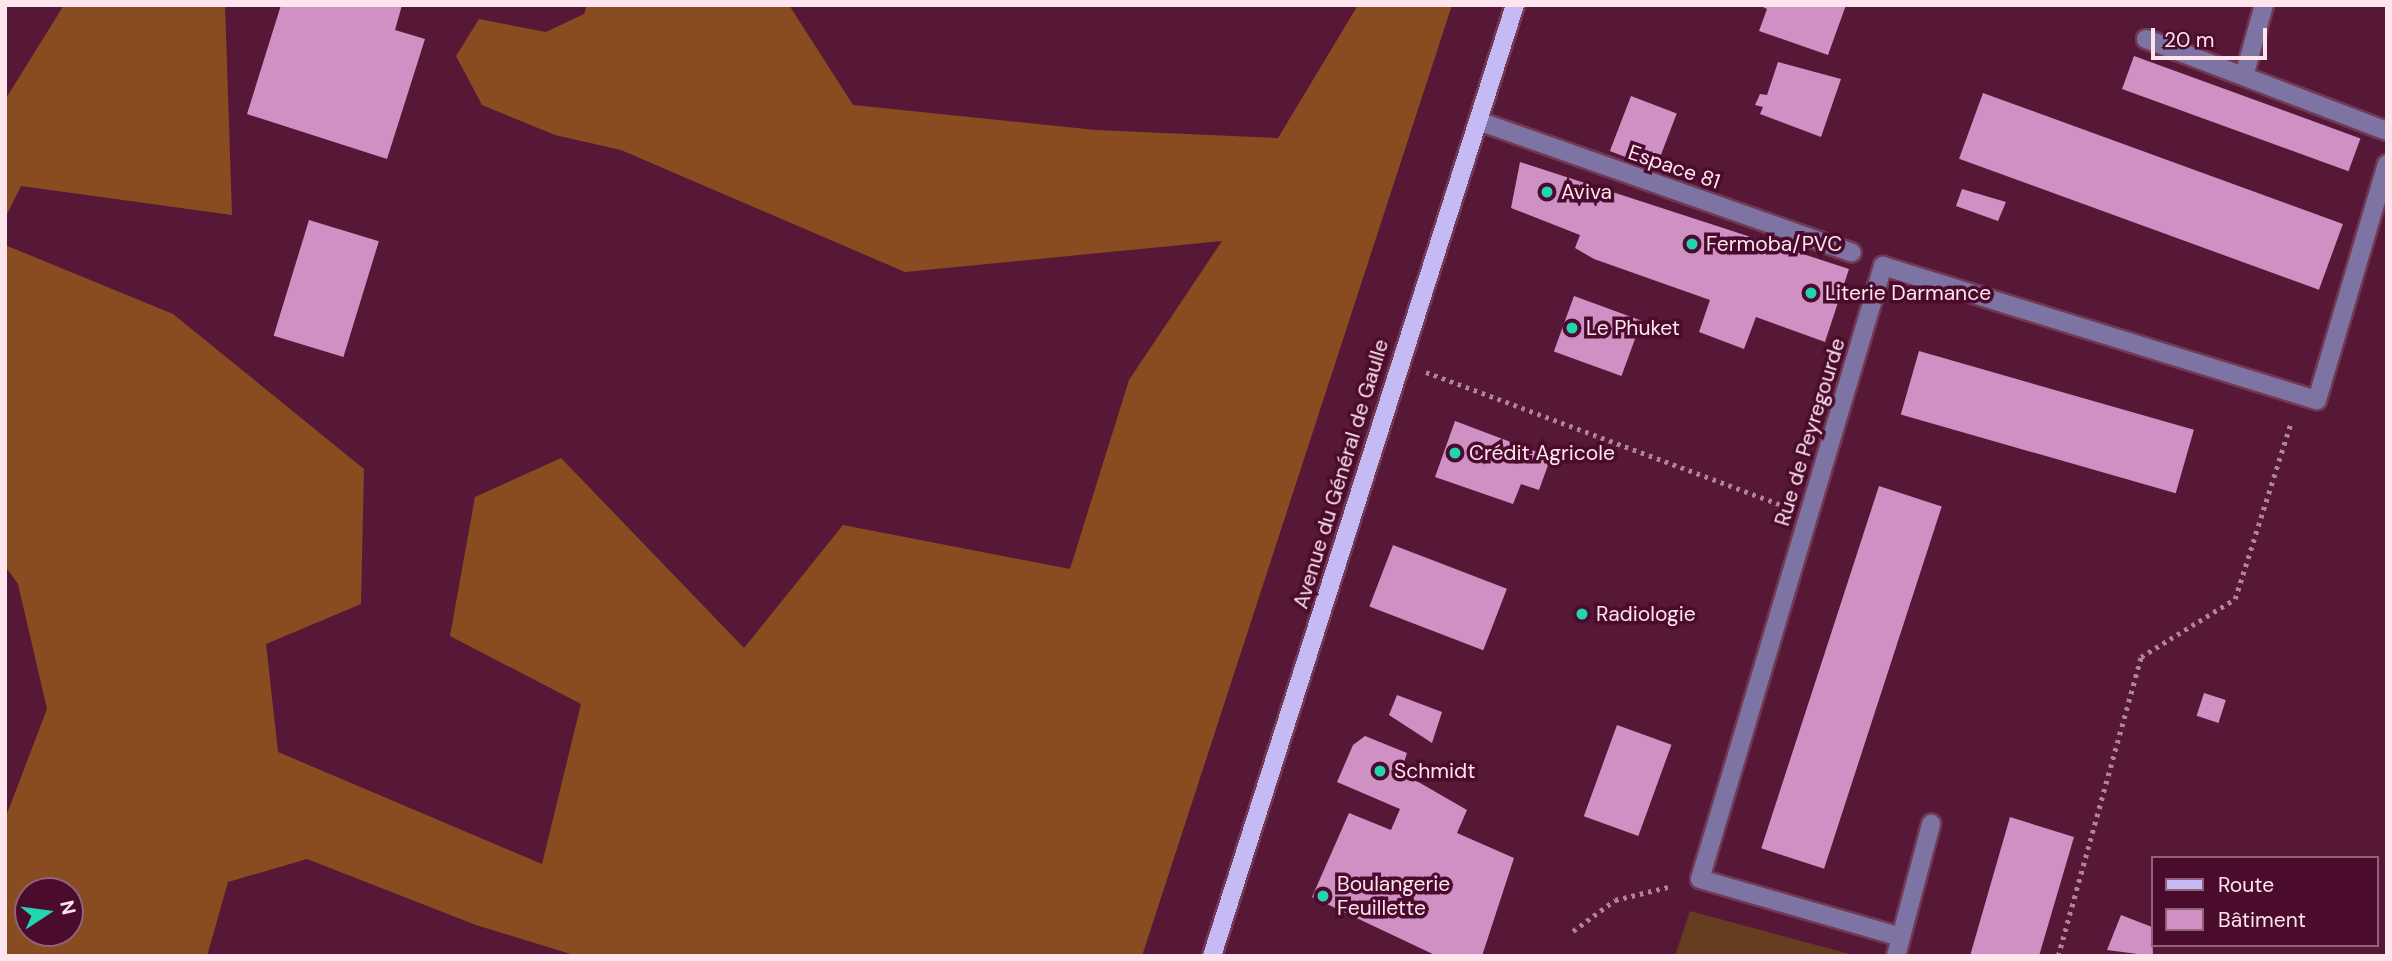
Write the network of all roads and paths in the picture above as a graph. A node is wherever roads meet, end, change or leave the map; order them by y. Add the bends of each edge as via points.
1 (1516, 5) edge
2 (2264, 5) edge
3 (2146, 39) dead end
4 (2245, 76) junction
5 (1481, 122) junction
6 (2387, 131) edge
7 (2387, 164) edge
8 (1852, 254) dead end
9 (1397, 361) junction
10 (2300, 394) junction
11 (1809, 515) junction
12 (1931, 824) dead end
13 (1700, 879) junction
14 (1573, 931) dead end
15 (1901, 937) junction
16 (1212, 956) edge
17 (1896, 956) edge
18 (2058, 956) edge

1 - 5 main road, Avenue du Général de Gaulle
2 - 4 street
3 - 4 street
4 - 6 street
5 - 8 street, Espace 81
5 - 9 main road, Avenue du Général de Gaulle
7 - 10 street via 2317,400
9 - 11 path
9 - 16 main road, Avenue du Général de Gaulle via 1350,533
10 - 11 street, Rue de Peyregourde via 1883,267
10 - 18 path via 2235,599 2141,657
11 - 13 street, Rue de Peyregourde
12 - 15 street
13 - 14 path via 1615,900
13 - 15 street
15 - 17 street

